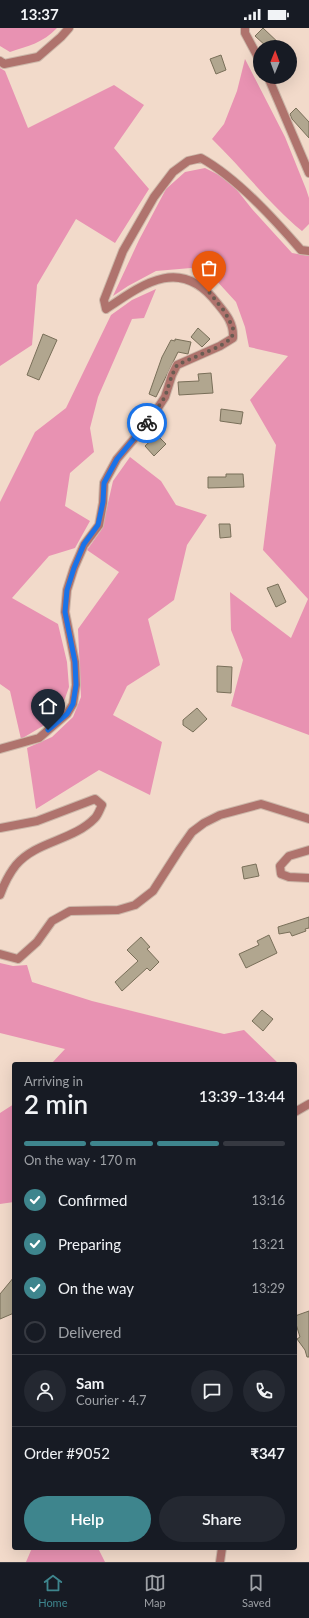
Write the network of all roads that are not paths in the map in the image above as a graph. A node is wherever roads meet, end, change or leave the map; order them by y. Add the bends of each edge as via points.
1 (69, 28) edge
2 (245, 28) edge
3 (253, 48) edge
4 (0, 61) edge
5 (271, 84) edge
6 (309, 173) edge
7 (309, 251) edge
8 (0, 749) edge
9 (309, 819) edge
10 (0, 828) edge
11 (309, 850) edge
12 (309, 878) edge
13 (0, 895) edge
14 (0, 954) edge
15 (309, 1104) edge
16 (297, 1111) edge
17 (222, 1550) edge
18 (220, 1562) edge

1 - 4 street via 38,57 4,64
2 - 3 street
5 - 6 street
7 - 8 street via 301,250 235,182 216,166 201,158 188,161 173,172 154,196 123,251 104,300 106,309 153,280 168,277 190,280 209,292 225,312 233,328 232,338 177,365 165,397 150,420 117,459 104,483 98,525 84,544 67,590 65,612 75,662 76,685 73,704 67,714 39,738
9 - 14 street via 262,804 220,815 192,832 153,891 135,905 118,910 70,911 52,921 37,942 18,959
10 - 13 street via 36,821 95,799 102,805 95,818 80,830 32,852 17,864 6,879
11 - 12 street via 289,856 280,866 281,874
15 - 16 street
17 - 18 street

